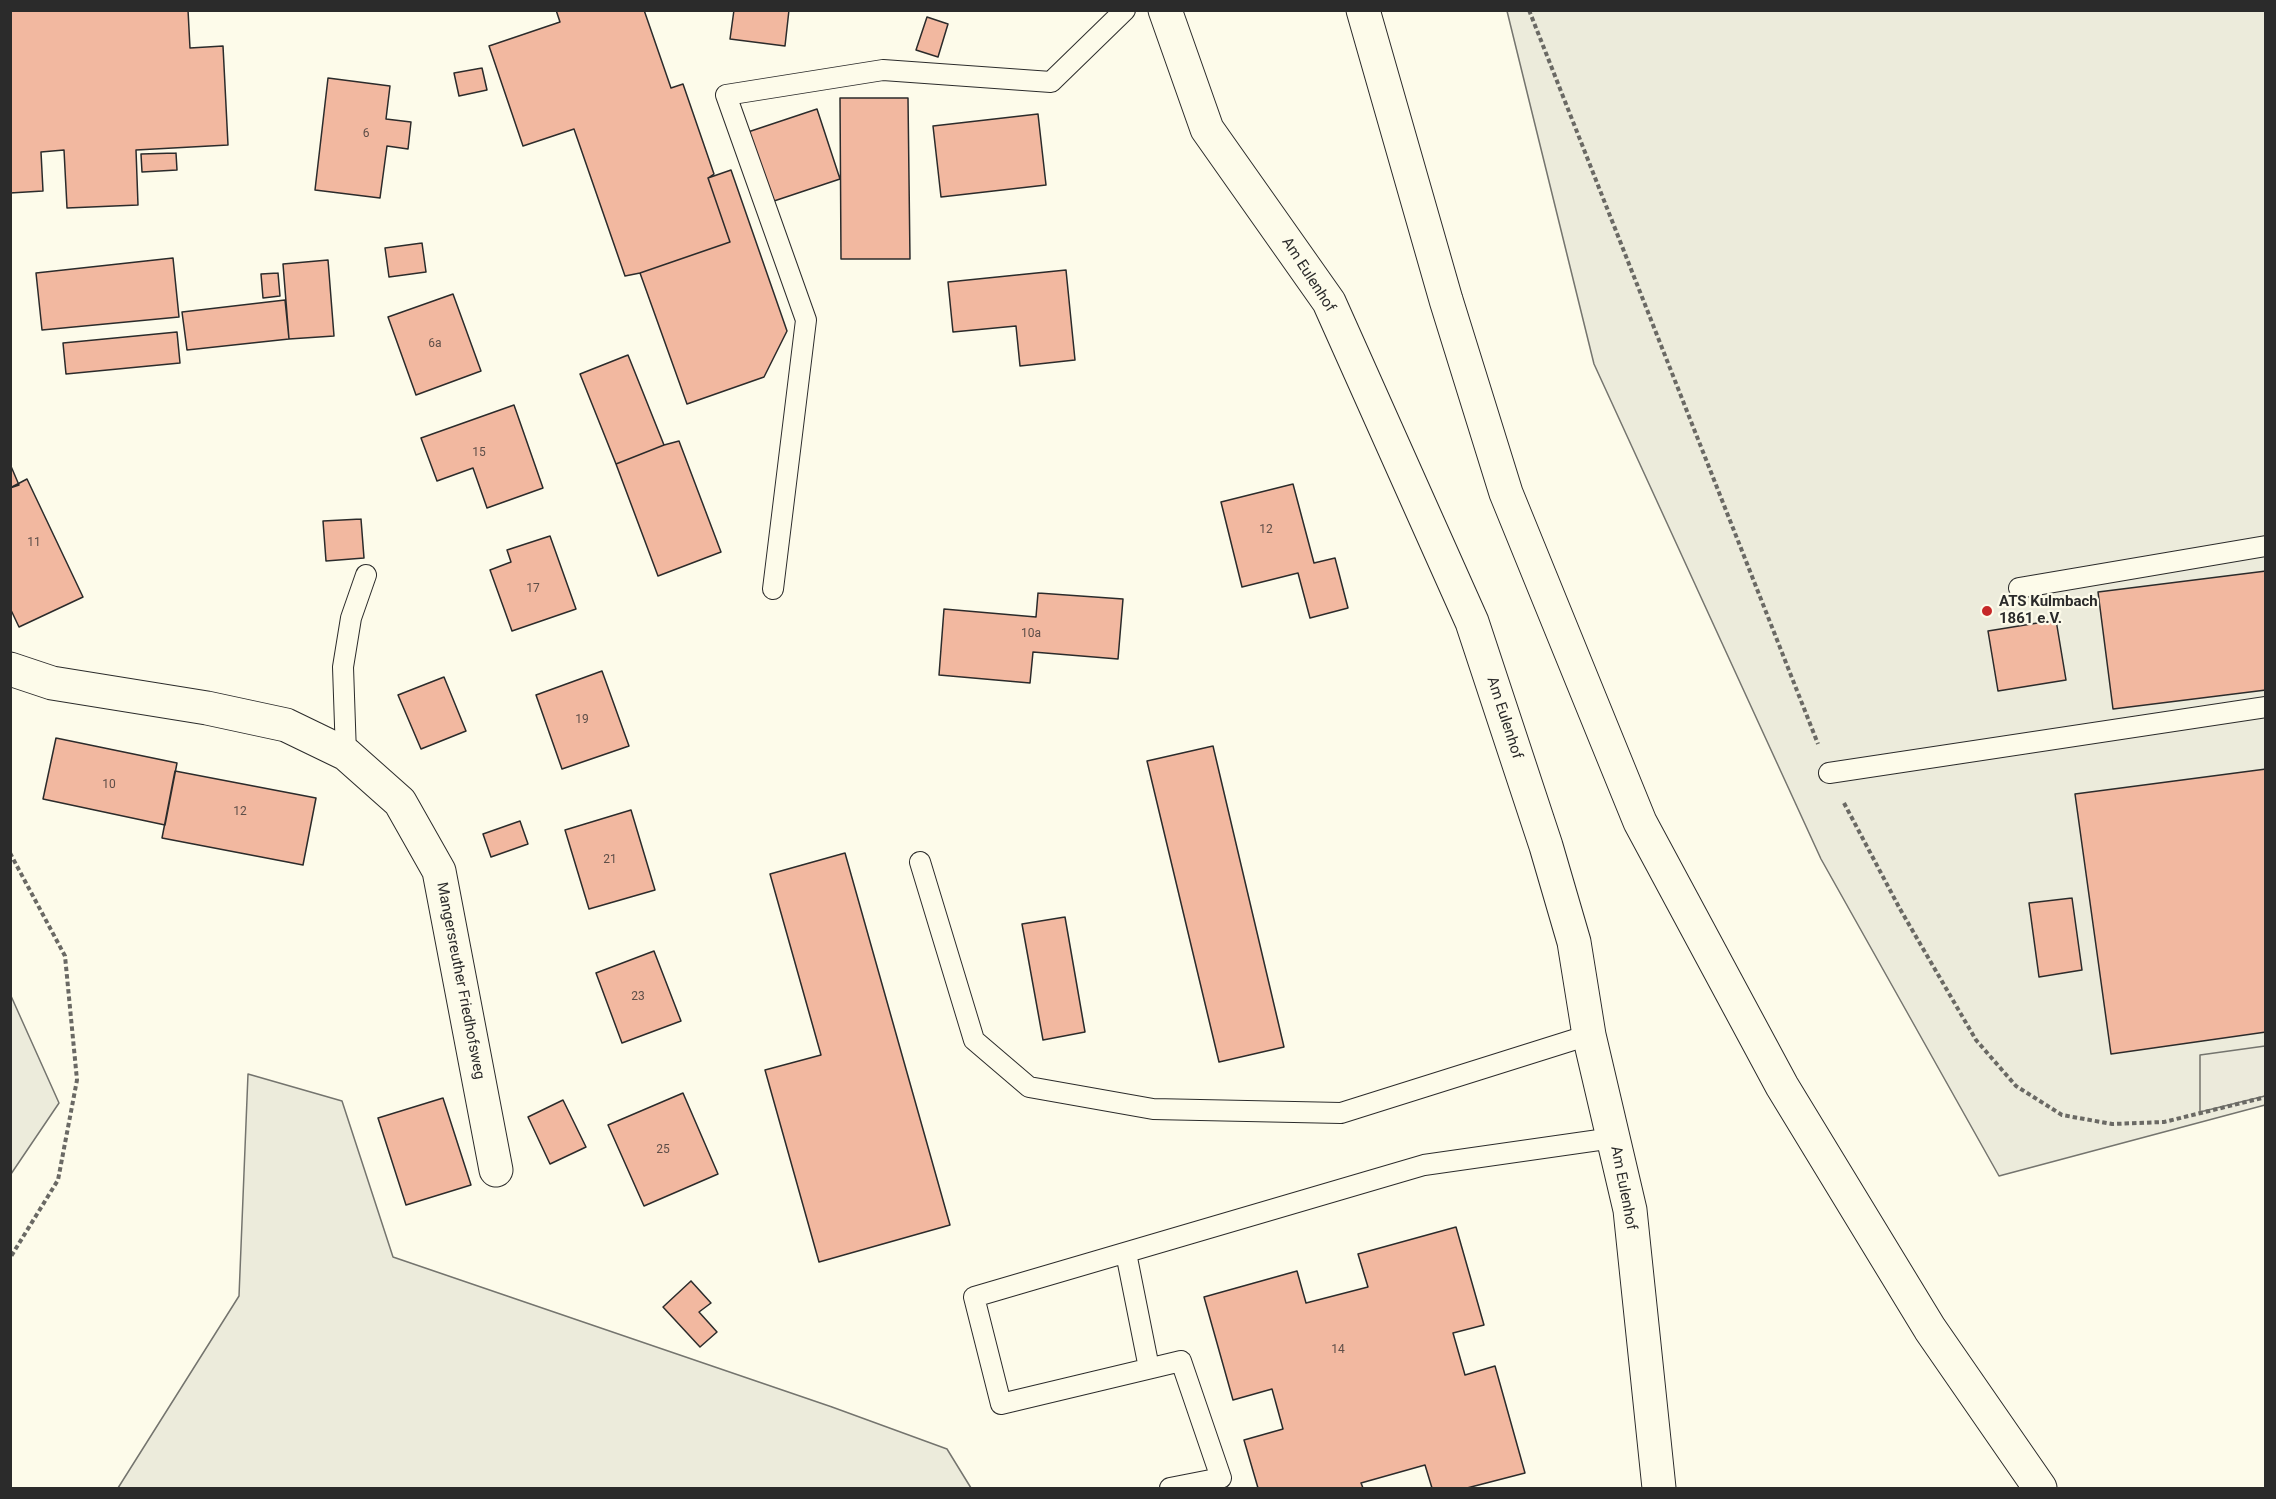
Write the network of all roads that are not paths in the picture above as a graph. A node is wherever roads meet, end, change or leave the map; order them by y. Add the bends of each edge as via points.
1 (1125, 10) edge
2 (1165, 10) edge
3 (1363, 10) edge
4 (2265, 546) edge
5 (366, 575) dead end
6 (2019, 588) dead end
7 (773, 589) dead end
8 (10, 669) edge
9 (2265, 707) edge
10 (346, 754) junction
11 (1829, 773) road end
12 (920, 862) dead end
13 (1589, 1035) junction
14 (1613, 1138) junction
15 (496, 1170) dead end
16 (1126, 1253) junction
17 (1149, 1368) junction
18 (1170, 1488) edge
19 (1659, 1488) edge
20 (2040, 1488) edge

1 - 7 lane via 1051,82 883,70 726,95 806,320
2 - 13 street, Am Eulenhof via 1208,129 1329,303 1472,622 1574,942
3 - 20 street via 1506,493 1640,822 1782,1086 1930,1329
4 - 6 lane
5 - 10 lane via 351,618 343,668
8 - 10 street, Mangersreuther Friedhofsweg via 52,682 286,725
9 - 11 lane
10 - 15 street, Mangersreuther Friedhofsweg via 400,802 439,871
12 - 13 lane via 974,1040 1029,1087 1153,1109 1341,1113
13 - 14 street, Am Eulenhof
14 - 16 lane via 1424,1165
14 - 19 street, Am Eulenhof via 1630,1210
16 - 17 lane
16 - 17 lane via 974,1297 1001,1404
17 - 18 lane via 1182,1361 1221,1478

